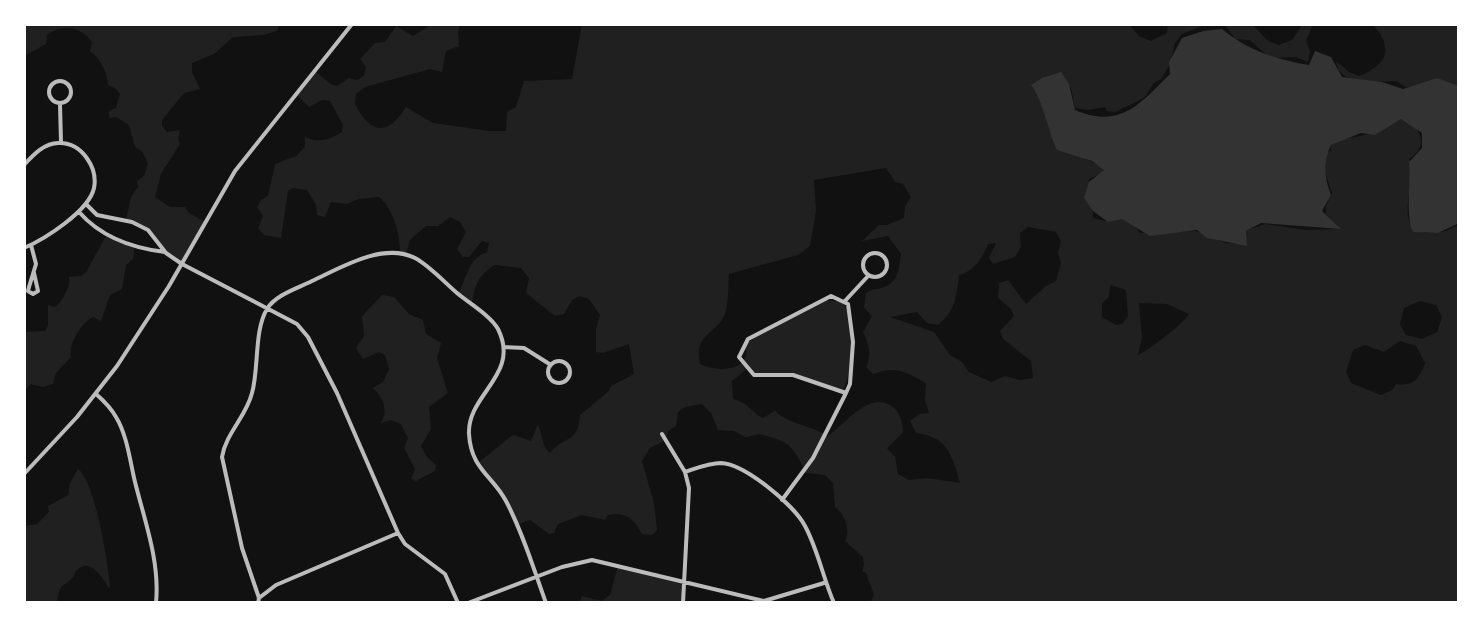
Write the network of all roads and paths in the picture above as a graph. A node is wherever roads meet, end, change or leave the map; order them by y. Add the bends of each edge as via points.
1 (352, 24) edge
2 (60, 104) junction
3 (61, 142) junction
4 (24, 165) edge
5 (86, 204) junction
6 (79, 212) junction
7 (31, 245) junction
8 (24, 248) edge
9 (166, 253) junction
10 (182, 264) junction
11 (34, 273) junction
12 (869, 275) junction
13 (844, 302) junction
14 (267, 308) junction
15 (504, 347) junction
16 (551, 365) junction
17 (846, 393) junction
18 (96, 394) junction
19 (662, 434) dead end
20 (685, 472) junction
21 (24, 474) edge
22 (782, 500) junction
23 (398, 533) junction
24 (537, 577) junction
25 (684, 583) junction
26 (824, 583) junction
27 (258, 600) edge
28 (156, 603) edge
29 (458, 603) edge
30 (468, 603) edge
31 (546, 603) edge
32 (683, 603) edge
33 (834, 603) edge

1 - 10 street via 235,171
2 - 2 street via 49,94 59,81 71,92
2 - 3 street
3 - 4 street via 42,147
3 - 5 street via 88,159 95,175
5 - 6 street
5 - 9 street via 97,215 148,230
6 - 7 street
6 - 9 street via 110,238
7 - 8 street
7 - 11 street
9 - 10 street
10 - 14 street
10 - 18 street
11 - 11 street via 28,291 33,294 38,291
12 - 12 street via 886,271 881,254 866,257
12 - 13 street
13 - 17 street via 853,342
13 - 17 street via 831,296 789,317 748,339 739,357 754,375 793,375
14 - 15 street via 333,271 394,253 416,259 497,327
14 - 23 street via 297,324 308,337
14 - 27 street via 253,390 222,457
15 - 16 street via 524,348
15 - 24 street via 498,378 477,403 469,431 473,458 506,500
16 - 16 street via 553,381 569,378 564,362
17 - 22 street via 808,468
18 - 21 street
18 - 28 street via 118,419 129,456 152,545
19 - 20 street
20 - 22 street via 725,463 757,479
20 - 25 street via 689,488
22 - 26 street via 805,524
23 - 27 street via 276,585
23 - 29 street via 445,574
24 - 25 street via 592,560
24 - 30 street
24 - 31 street
25 - 26 street via 764,601
25 - 32 street
26 - 33 street

